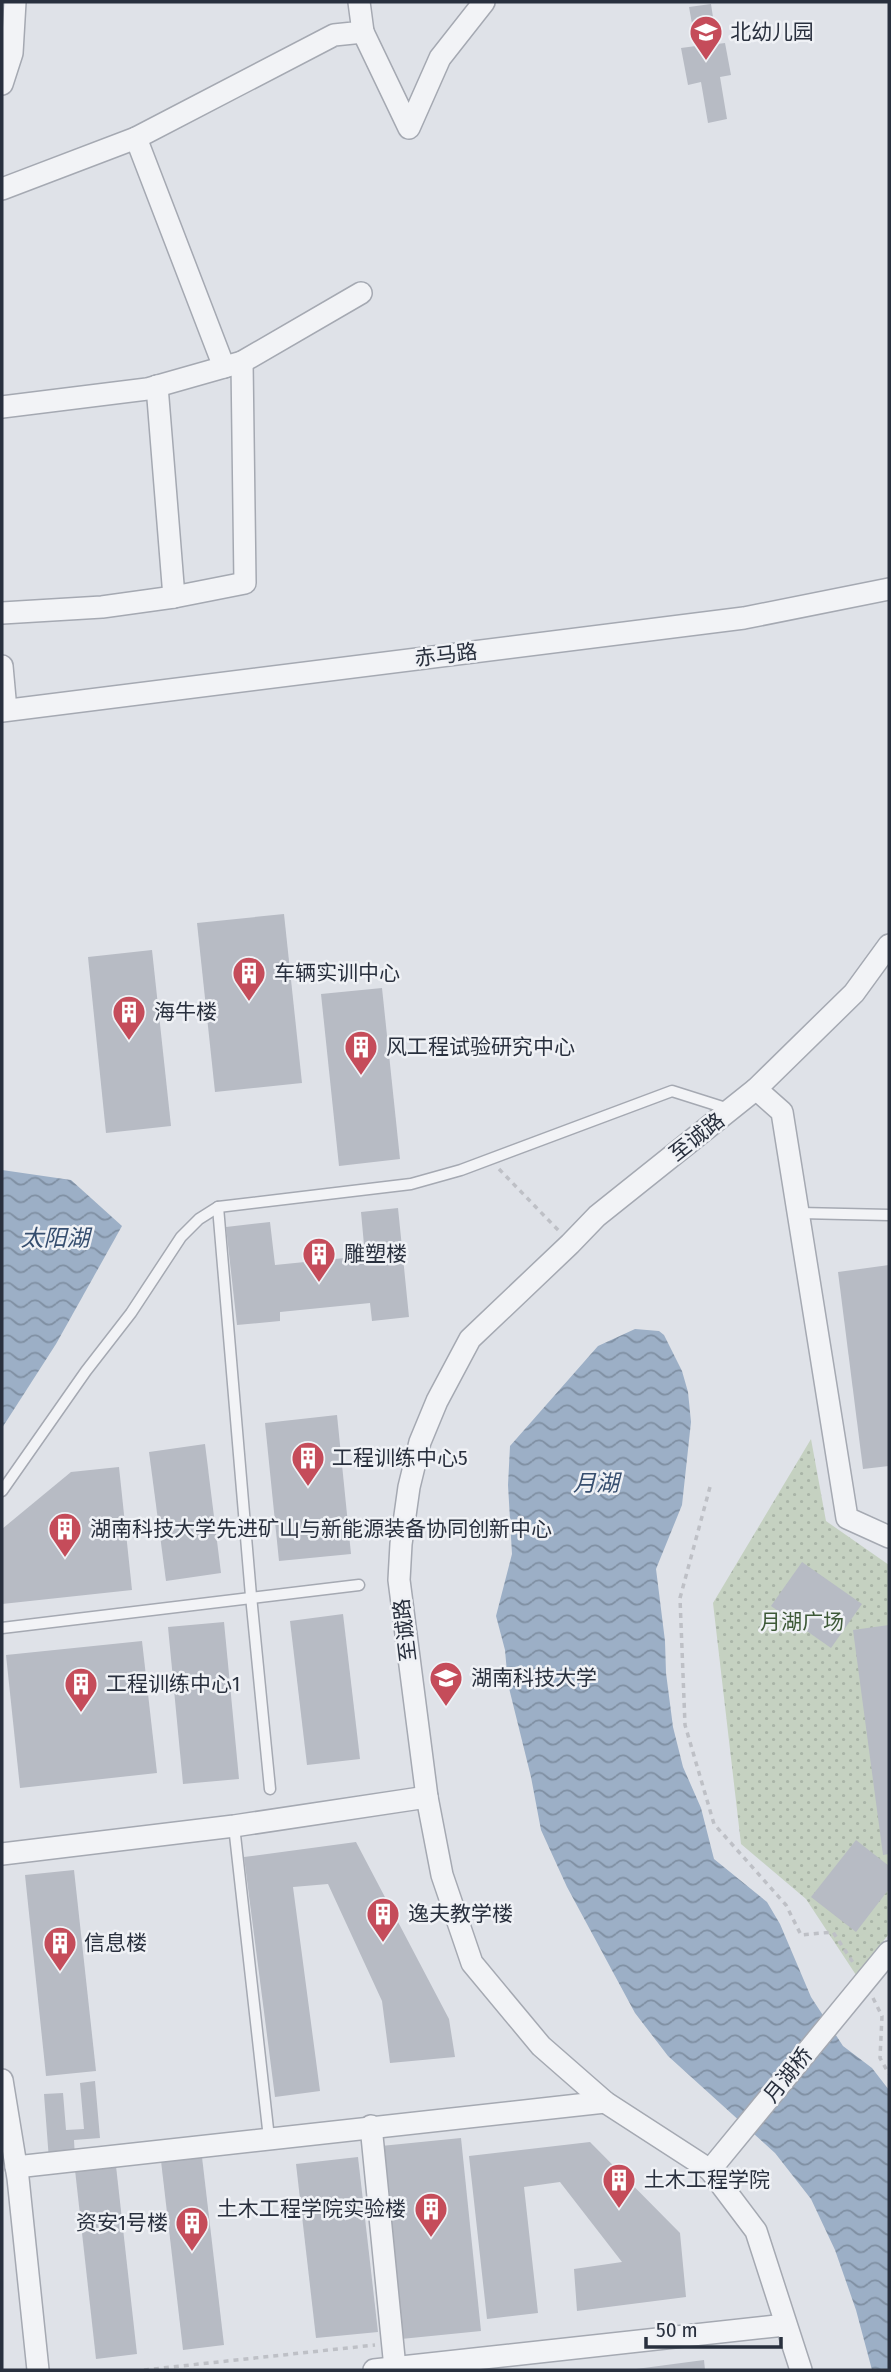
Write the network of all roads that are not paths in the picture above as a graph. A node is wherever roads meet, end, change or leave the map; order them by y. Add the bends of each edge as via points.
1 (15, 2) edge
2 (359, 2) edge
3 (484, 2) edge
4 (363, 32) junction
5 (2, 84) edge
6 (136, 138) junction
7 (2, 190) edge
8 (361, 293) dead end
9 (233, 364) junction
10 (156, 386) junction
11 (2, 407) edge
12 (889, 589) edge
13 (174, 597) junction
14 (2, 613) edge
15 (2, 667) edge
16 (4, 710) edge
17 (889, 945) edge
18 (756, 1089) junction
19 (732, 1110) junction
20 (218, 1207) junction
21 (800, 1213) junction
22 (889, 1214) edge
23 (2, 1491) edge
24 (889, 1537) edge
25 (359, 1585) dead end
26 (251, 1597) junction
27 (2, 1628) edge
28 (270, 1789) dead end
29 (427, 1797) junction
30 (234, 1826) junction
31 (2, 1854) edge
32 (889, 1952) edge
33 (2, 2080) edge
34 (605, 2102) junction
35 (371, 2126) junction
36 (270, 2138) junction
37 (16, 2166) junction
38 (710, 2170) junction
39 (785, 2325) junction
40 (384, 2369) edge
41 (38, 2370) edge
42 (801, 2370) edge

1 - 5 street via 12,53
2 - 4 street
3 - 4 street via 440,58 409,128
4 - 6 street via 334,36
6 - 7 street
6 - 9 street
8 - 9 street
9 - 10 street
9 - 13 street via 245,583
10 - 11 street
10 - 13 street
12 - 16 street, 赤马路 via 744,618
13 - 14 street
15 - 16 street
17 - 18 street, 至诚路 via 854,993
18 - 19 street, 至诚路
18 - 21 street via 782,1112
19 - 20 lane via 672,1091 461,1170 411,1184
19 - 29 street, 至诚路 via 597,1216 470,1339 437,1401 420,1442 399,1580
20 - 23 lane via 181,1237
20 - 26 lane
21 - 22 lane
21 - 24 street via 847,1518
25 - 26 lane
26 - 27 lane
26 - 28 lane
29 - 30 street
29 - 34 street, 至诚路 via 442,1875 472,1963 541,2046
30 - 31 street
30 - 36 lane
32 - 38 street, 月湖桥
33 - 37 street
34 - 35 street
34 - 38 street, 至诚路
35 - 36 street
35 - 40 street via 392,2343
36 - 37 street
37 - 41 street
38 - 39 street, 至诚路 via 756,2231
39 - 40 street
39 - 42 street, 至诚路

